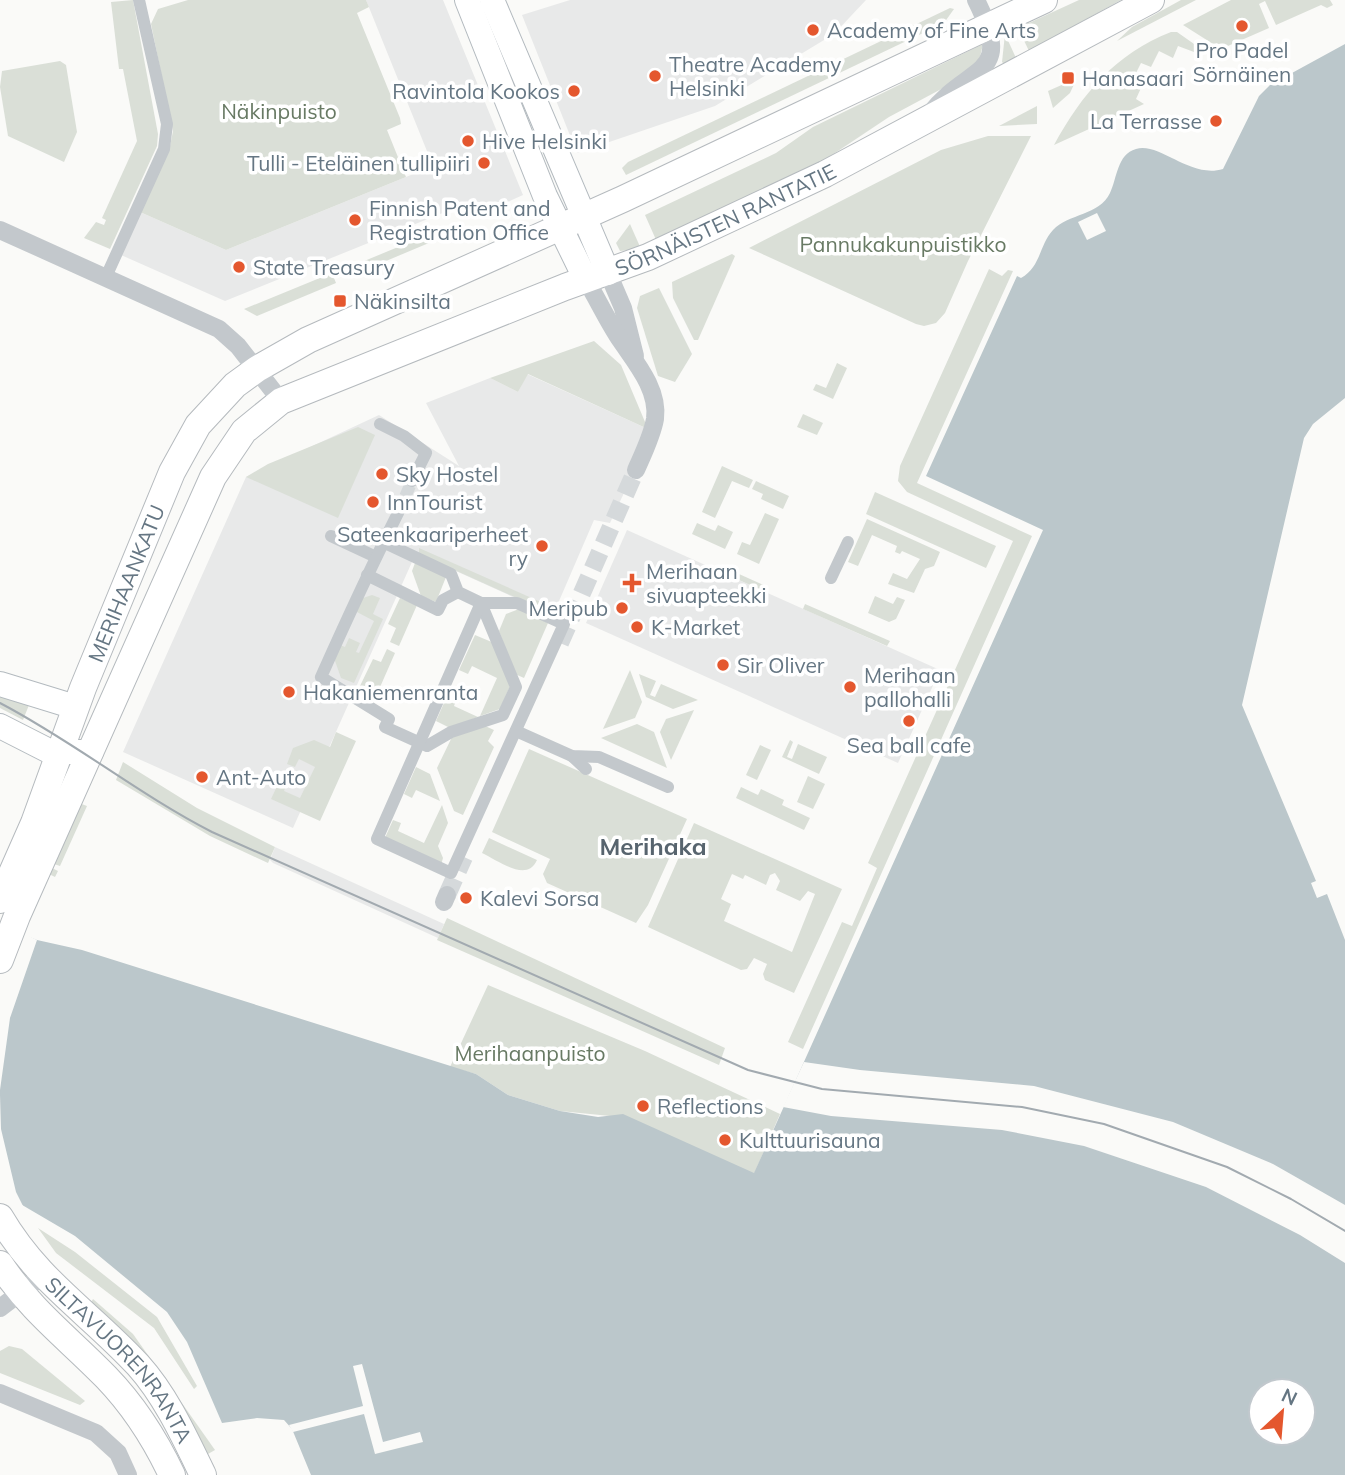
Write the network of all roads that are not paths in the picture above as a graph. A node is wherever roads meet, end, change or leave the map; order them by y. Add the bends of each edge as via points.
1 (467, 0) edge
2 (492, 0) edge
3 (976, 0) edge
4 (1044, 0) edge
5 (1152, 0) edge
6 (143, 1) edge
7 (989, 25) junction
8 (148, 49) junction
9 (162, 57) dead end
10 (923, 123) junction
11 (584, 217) junction
12 (559, 228) junction
13 (0, 230) edge
14 (597, 276) junction
15 (105, 279) junction
16 (257, 369) junction
17 (281, 401) junction
18 (380, 424) dead end
19 (636, 470) tunnel mouth
20 (412, 481) tunnel mouth
21 (398, 513) tunnel mouth
22 (331, 536) dead end
23 (383, 542) junction
24 (848, 542) dead end
25 (376, 557) junction
26 (368, 575) junction
27 (831, 578) dead end
28 (458, 592) junction
29 (481, 603) junction
30 (0, 684) edge
31 (75, 707) junction
32 (0, 726) edge
33 (516, 731) junction
34 (420, 743) junction
35 (91, 752) junction
36 (60, 754) junction
37 (572, 756) junction
38 (586, 769) dead end
39 (668, 787) dead end
40 (44, 827) junction
41 (0, 900) edge
42 (0, 960) edge
43 (0, 1217) edge
44 (8, 1254) edge
45 (41, 1276) junction
46 (10, 1300) edge
47 (0, 1393) edge
48 (128, 1475) edge
49 (172, 1475) edge
50 (203, 1475) edge

1 - 12 main road
2 - 11 main road
3 - 7 street
4 - 7 main road
5 - 10 main road, SÖRNÄISTEN RANTATIE
6 - 8 street
7 - 10 street via 993,45 986,63 945,94
7 - 11 main road
8 - 9 street
8 - 15 street via 167,124 164,149
10 - 14 main road, SÖRNÄISTEN RANTATIE via 661,251
11 - 12 main road
11 - 14 main road
12 - 14 main road
12 - 16 main road via 309,340
13 - 15 street
14 - 17 main road, SÖRNÄISTEN RANTATIE
14 - 19 street via 621,341 636,359 654,403 655,418
15 - 16 street via 219,329
16 - 17 street
16 - 31 main road, MERIHAANKATU via 212,408 186,445
17 - 35 main road, MERIHAANKATU via 244,431 218,468
18 - 20 street via 426,453
21 - 23 street
22 - 25 street
23 - 25 street
23 - 28 street via 451,574
24 - 27 street
25 - 26 street
26 - 28 street via 438,610 443,600
26 - 34 street via 321,677 336,695 389,719 385,727
28 - 29 street
29 - 33 street via 517,603 564,624
29 - 34 street
29 - 34 street via 516,687 503,715 451,732 427,746
30 - 31 main road
31 - 36 main road, MERIHAANKATU
32 - 36 main road
33 - 34 street via 451,873 377,839
33 - 37 street
35 - 36 main road
35 - 40 main road, MERIHAANKATU
36 - 40 main road, MERIHAANKATU
37 - 38 street
37 - 39 street via 599,757
40 - 41 main road
40 - 42 main road
43 - 44 main road
44 - 45 main road
44 - 46 main road
45 - 46 street, SILTAVUORENRANTA
45 - 50 main road, SILTAVUORENRANTA via 140,1367
46 - 49 main road, SILTAVUORENRANTA via 37,1314 106,1377 136,1412
47 - 48 street via 96,1433 117,1453

